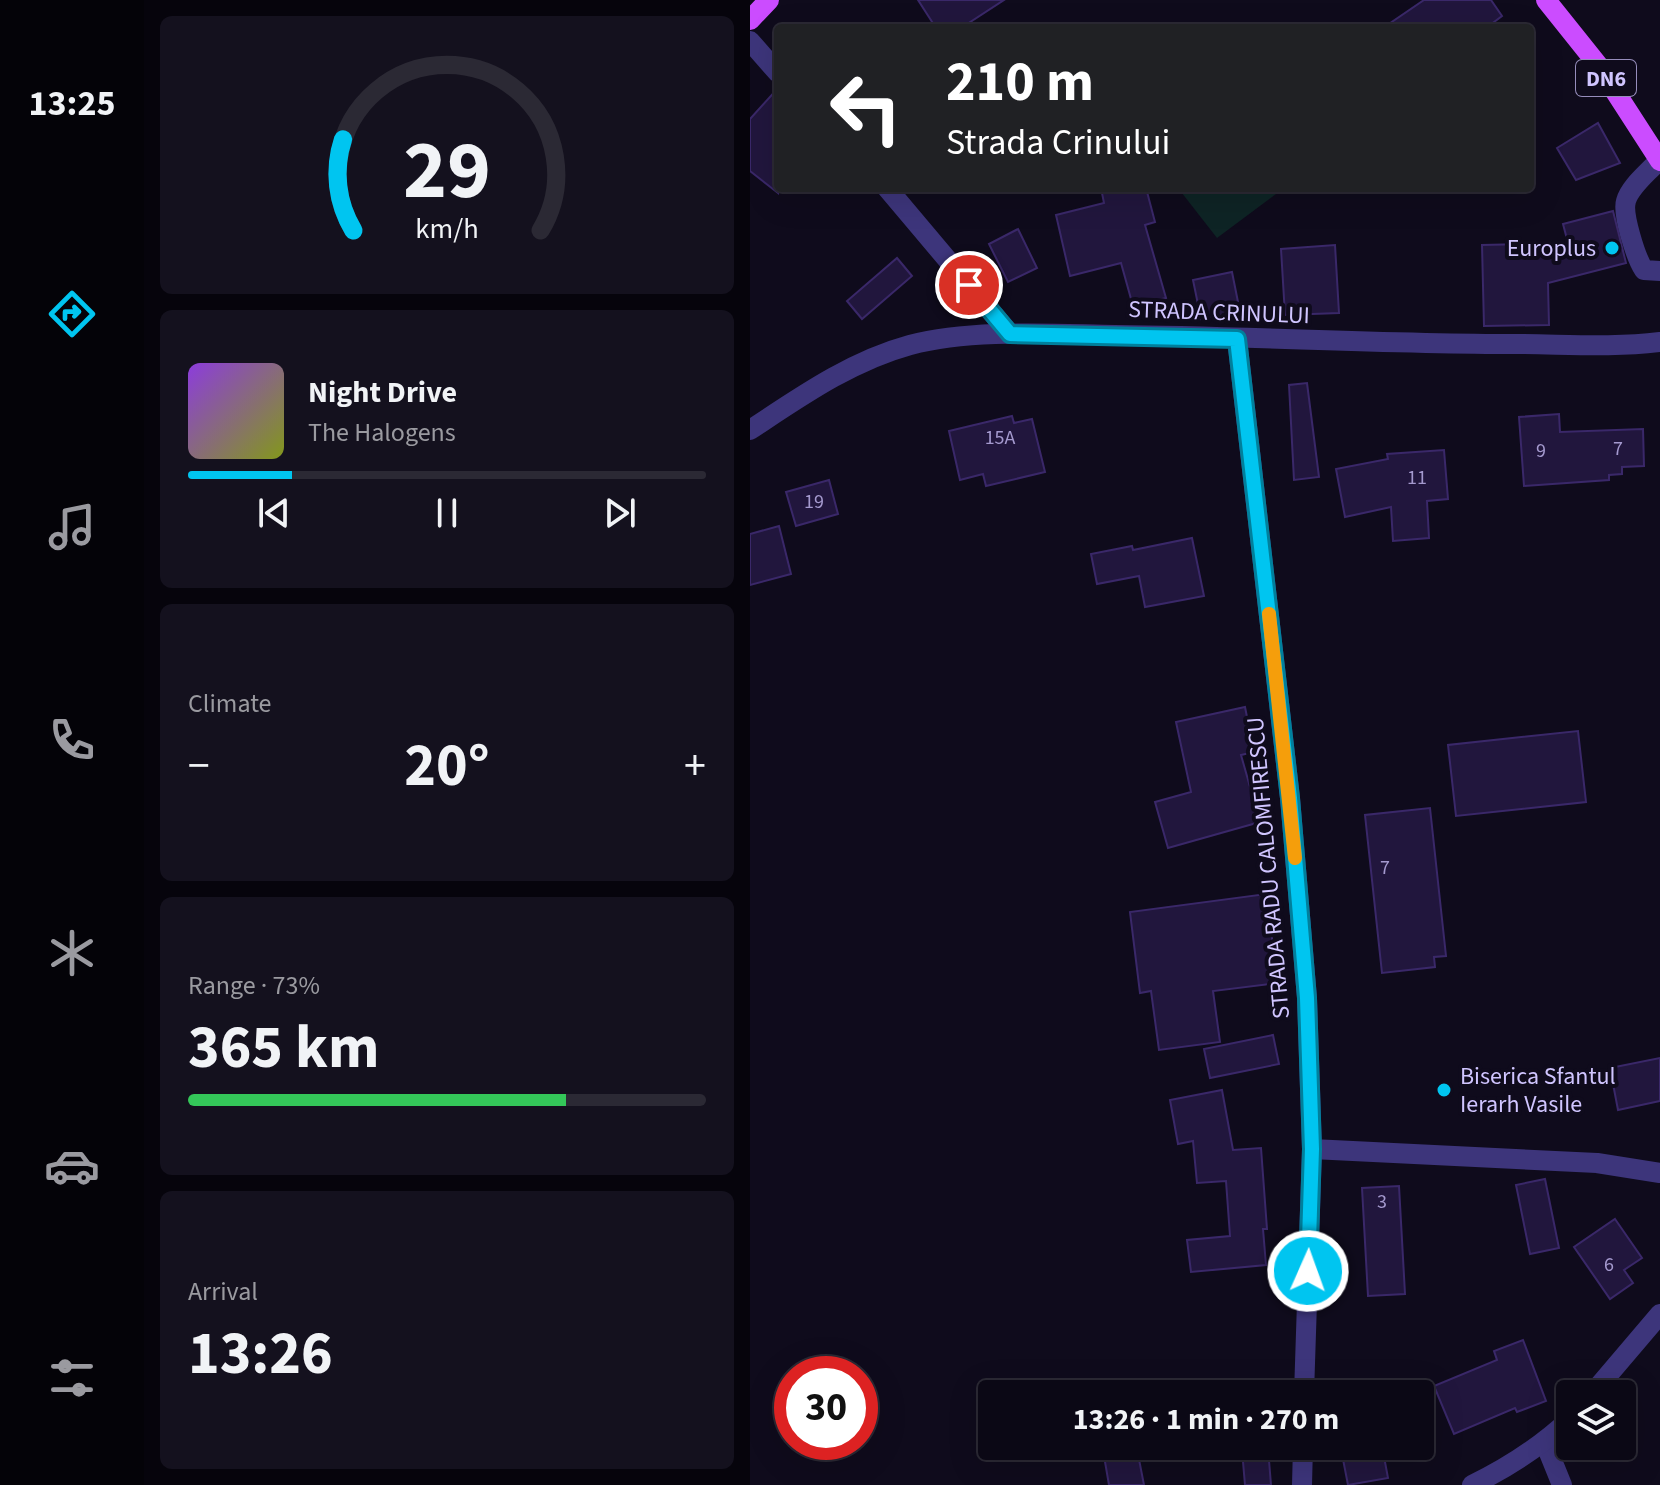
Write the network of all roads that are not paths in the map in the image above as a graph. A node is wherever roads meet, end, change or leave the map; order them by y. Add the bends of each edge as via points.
1 (769, 0) edge
2 (1546, 0) edge
3 (750, 20) edge
4 (750, 41) edge
5 (774, 68) edge
6 (1660, 160) edge
7 (890, 192) edge
8 (1660, 271) edge
9 (1010, 334) junction
10 (1237, 339) junction
11 (1660, 342) edge
12 (750, 430) edge
13 (1312, 1149) junction
14 (1660, 1173) edge
15 (1660, 1314) edge
16 (1304, 1380) edge
17 (1604, 1380) edge
18 (1556, 1432) edge
19 (1545, 1443) junction
20 (1303, 1460) edge
21 (1302, 1485) edge
22 (1472, 1485) edge
23 (1562, 1485) edge

1 - 3 main road
2 - 6 main road, DN6 via 1598,65
4 - 5 street
6 - 8 street via 1624,204 1637,259 1644,270
7 - 9 street
9 - 10 street, STRADA CRINULUI
9 - 12 street, STRADA CRINULUI via 910,345 850,369
10 - 11 street, STRADA CRINULUI
10 - 13 street, STRADA RADU CALOMFIRESCU via 1290,798 1307,998
13 - 14 street via 1597,1163
13 - 16 street, STRADA RADU CALOMFIRESCU
15 - 17 street
18 - 19 street
19 - 22 street
19 - 23 street
20 - 21 street

